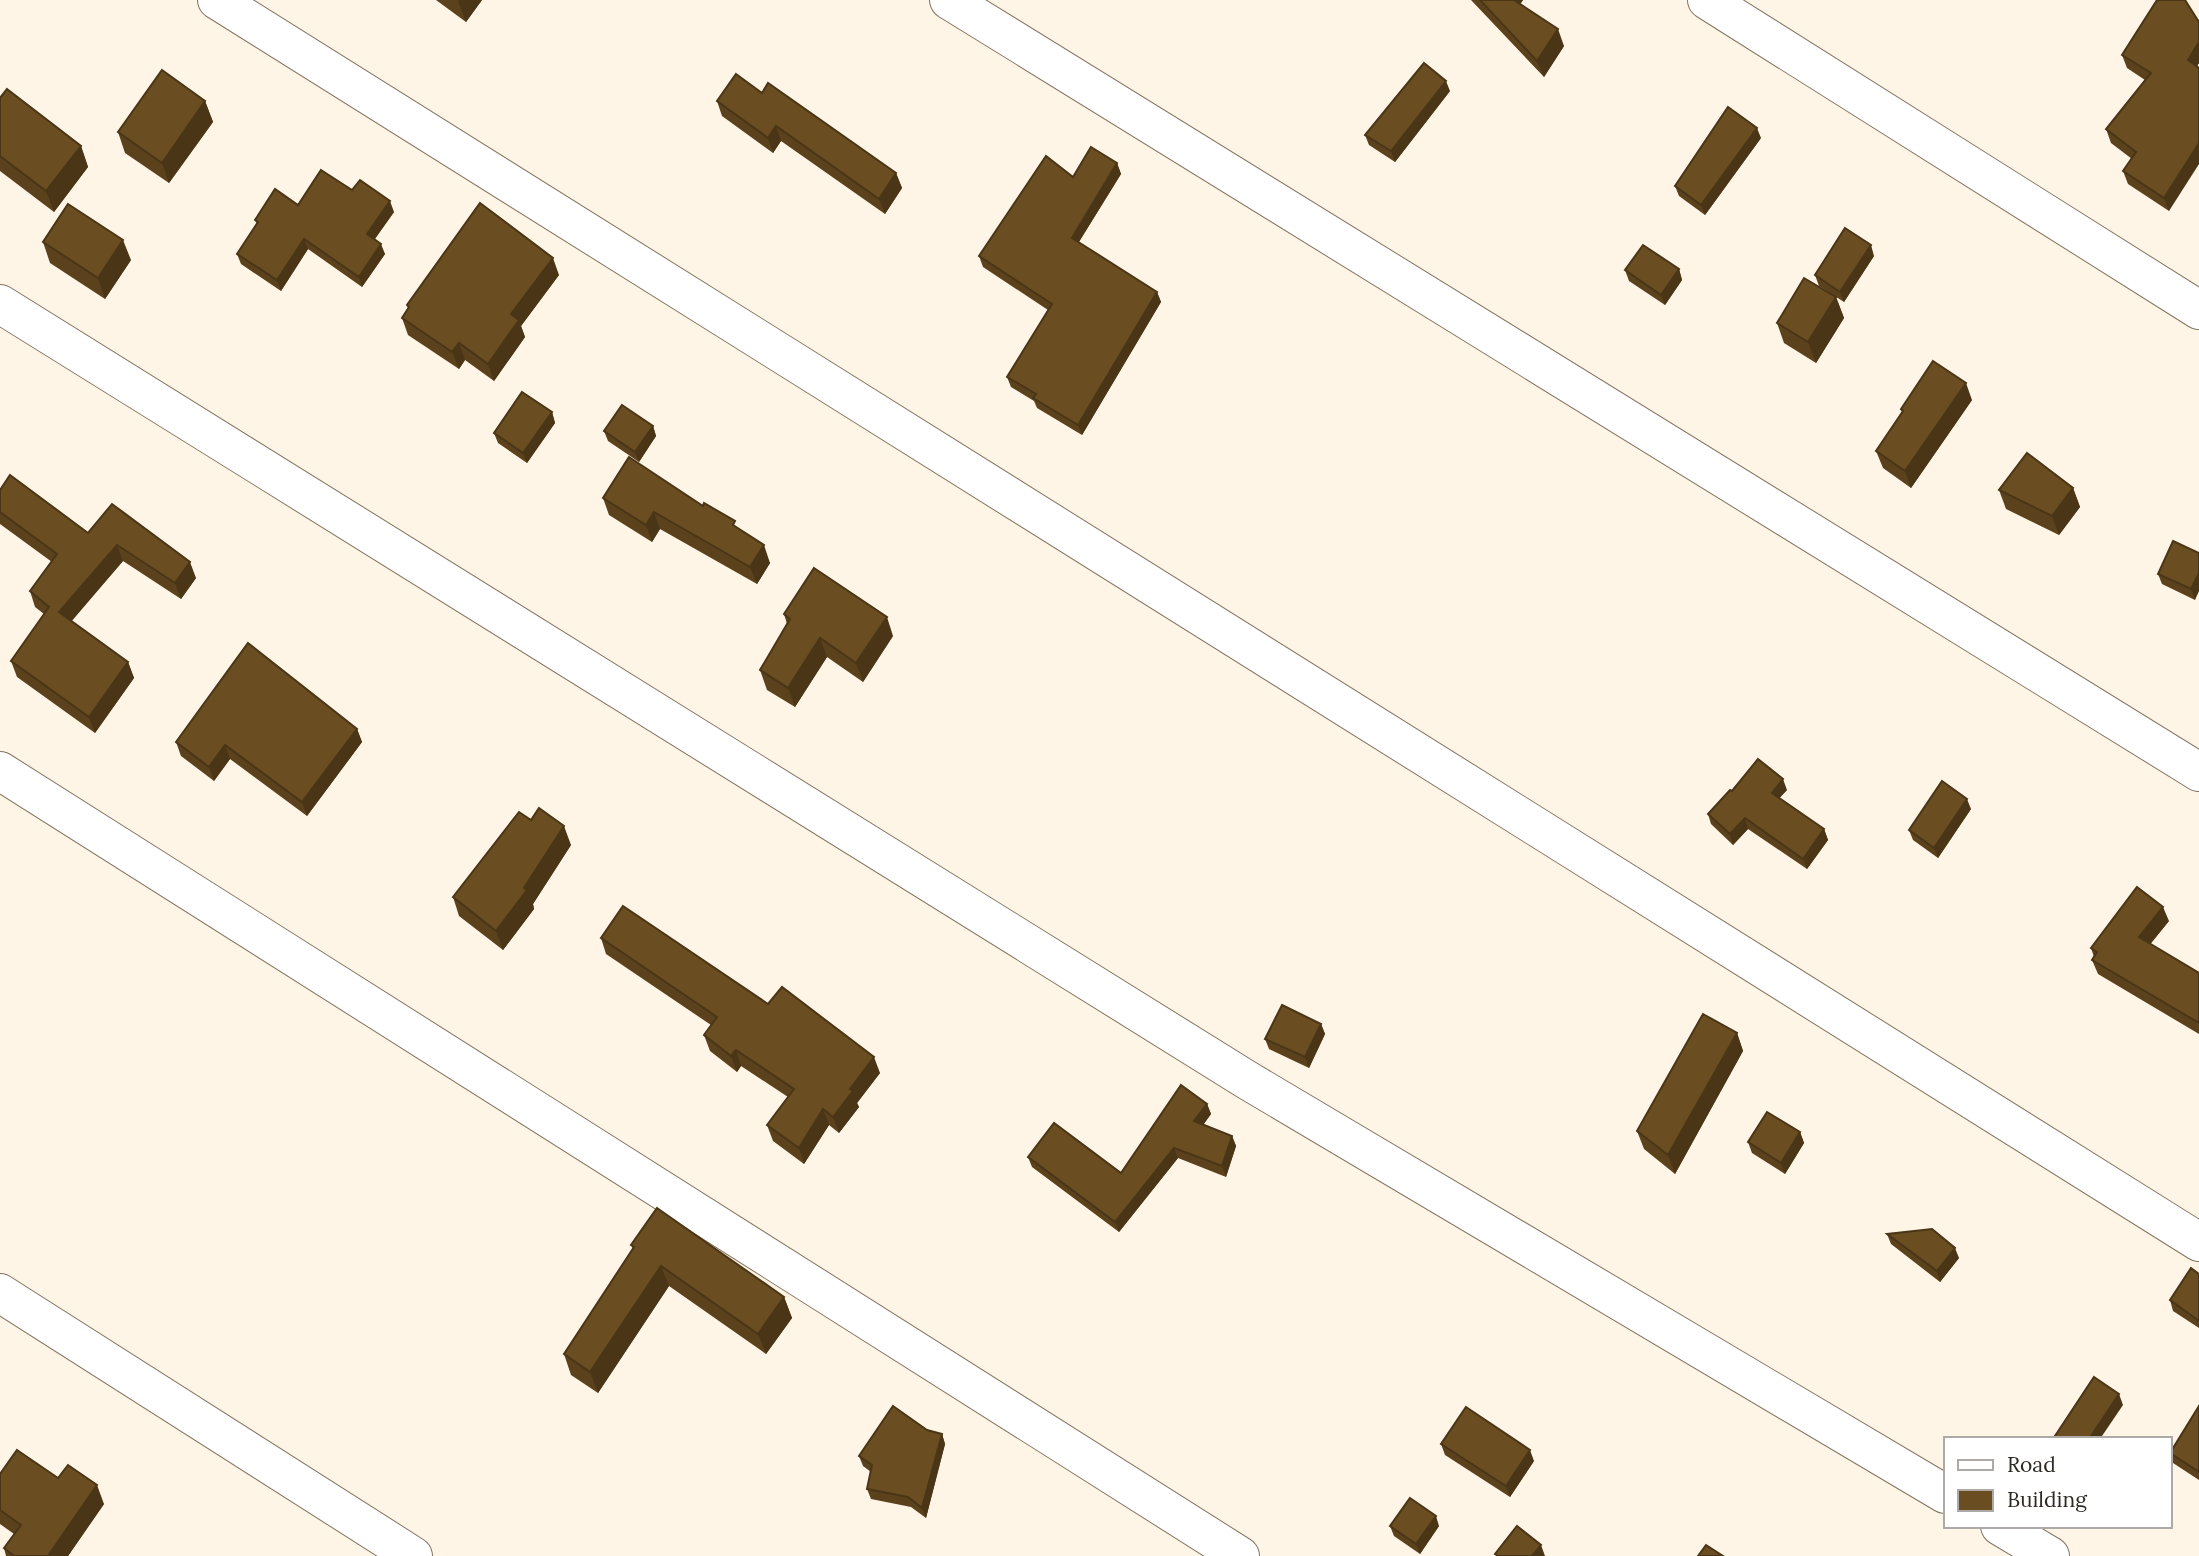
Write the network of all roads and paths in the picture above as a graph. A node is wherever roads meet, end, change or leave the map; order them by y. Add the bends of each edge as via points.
1 (217, 0) edge
2 (949, 0) edge
3 (1707, 0) edge
4 (0, 304) edge
5 (2199, 310) edge
6 (0, 771) edge
7 (2199, 772) edge
8 (2199, 1242) edge
9 (0, 1293) edge
10 (1944, 1493) edge
11 (2003, 1528) edge
12 (413, 1556) edge
13 (1240, 1556) edge
14 (2050, 1556) edge

1 - 8 street
2 - 7 street
3 - 5 street
4 - 10 street via 1247,1080
6 - 13 street
9 - 12 street
11 - 14 street

